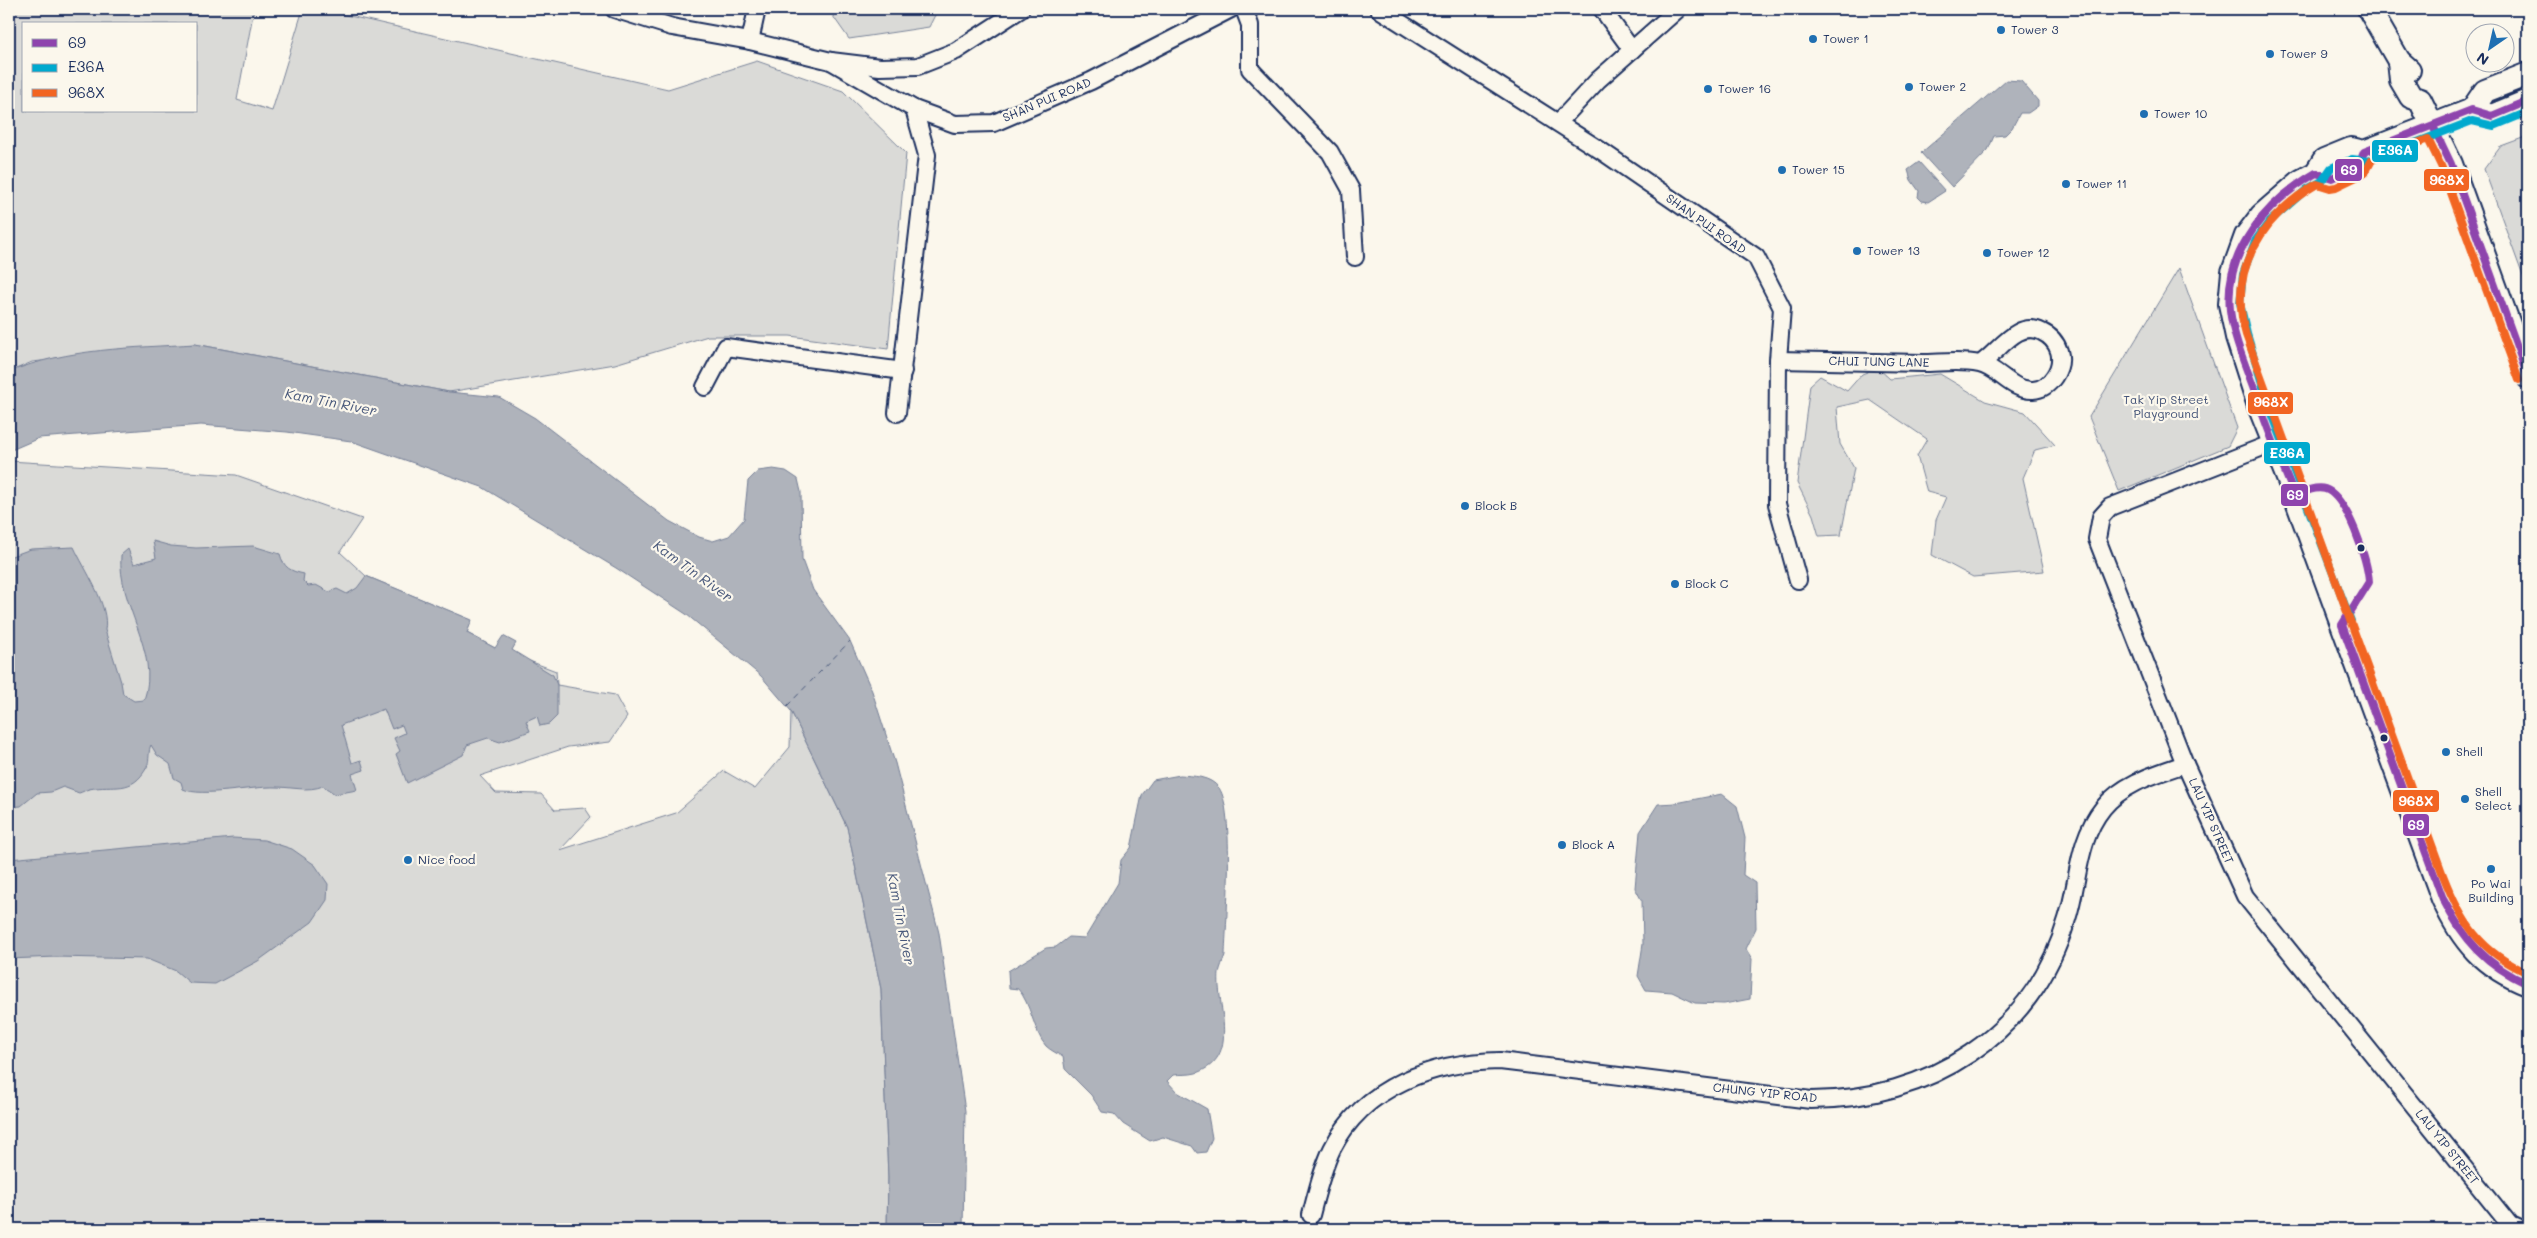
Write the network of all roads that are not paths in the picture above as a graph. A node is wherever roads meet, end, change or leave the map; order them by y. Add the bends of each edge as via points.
1 (614, 9) edge
2 (757, 9) edge
3 (1021, 9) edge
4 (1231, 9) edge
5 (1244, 9) edge
6 (1379, 9) edge
7 (1602, 9) edge
8 (1678, 9) edge
9 (2369, 9) edge
10 (750, 41) junction
11 (1632, 50) junction
12 (831, 61) junction
13 (2528, 74) edge
14 (2528, 101) edge
15 (914, 109) junction
16 (2472, 110) junction
17 (1558, 123) junction
18 (2432, 126) junction
19 (1355, 257) dead end
20 (1778, 360) junction
21 (1980, 364) junction
22 (903, 371) junction
23 (2528, 377) edge
24 (705, 387) dead end
25 (897, 413) dead end
26 (2273, 443) junction
27 (1798, 580) dead end
28 (2185, 764) junction
29 (2528, 984) edge
30 (1311, 1214) dead end
31 (2519, 1229) edge

1 - 10 street via 672,26
2 - 10 street
3 - 12 street via 956,51 918,66 880,67
4 - 15 street, SHAN PUI ROAD via 1091,81 994,123 955,124
5 - 19 street via 1250,24 1250,69 1330,152 1351,190
6 - 17 street, SHAN PUI ROAD
7 - 11 street
8 - 11 street
9 - 18 street via 2399,61 2417,80 2422,91 2420,100
10 - 12 street
11 - 17 street via 1598,80
12 - 15 street, SHAN PUI ROAD
13 - 16 street via 2485,91
14 - 16 street via 2492,116
15 - 22 street via 927,155
16 - 18 street
17 - 20 street, SHAN PUI ROAD via 1756,258 1782,308
18 - 23 street via 2450,164
18 - 26 street via 2364,152 2359,166 2332,178 2316,173 2301,181 2262,215 2246,236 2233,272 2230,304 2237,337
20 - 21 street, CHUI TUNG LANE
20 - 27 street, SHAN PUI ROAD via 1777,504
21 - 21 street via 2018,331 2036,328 2048,334 2060,356 2058,371 2047,386 2035,390 2023,390 2010,384
22 - 24 street via 726,347
22 - 25 street
26 - 28 street, LAU YIP STREET via 2110,507 2097,527 2097,539
26 - 29 street via 2454,924 2468,944 2503,974
28 - 30 street, CHUNG YIP ROAD via 2132,784 2104,807 2084,844 2071,906 2060,939 2038,982 1998,1031 1934,1075 1879,1094 1810,1100 1500,1061 1449,1065 1428,1070 1397,1084 1357,1114 1333,1147
28 - 31 street, LAU YIP STREET via 2245,896 2510,1225

